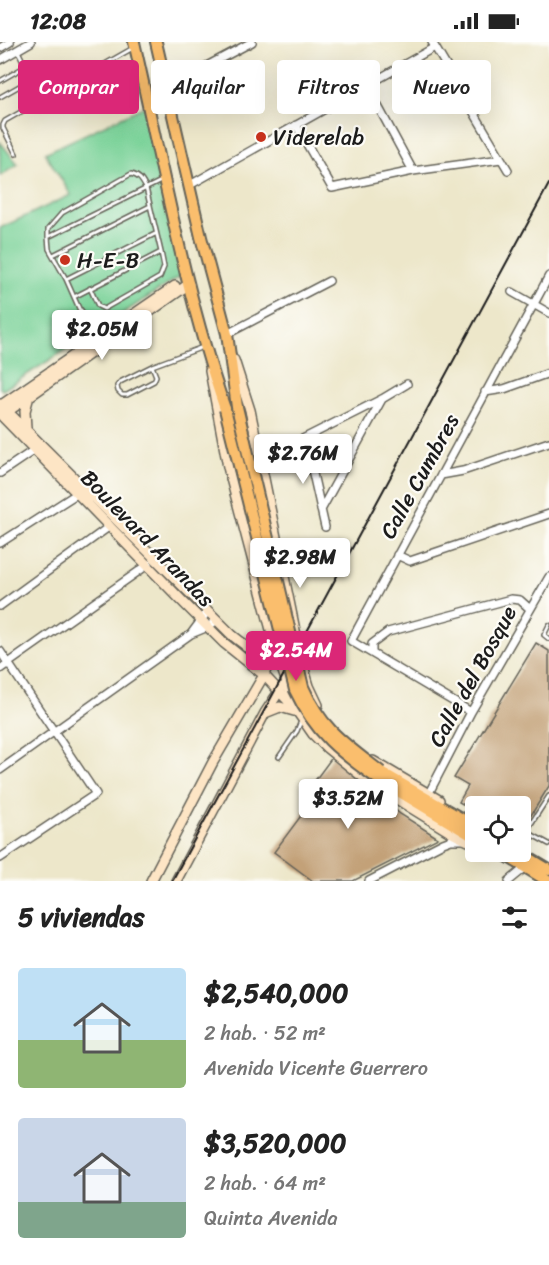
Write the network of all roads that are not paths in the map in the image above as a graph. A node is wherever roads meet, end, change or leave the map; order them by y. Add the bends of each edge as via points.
1 (10, 42) edge
2 (31, 42) edge
3 (156, 42) edge
4 (252, 42) edge
5 (134, 44) edge
6 (434, 44) edge
7 (0, 48) edge
8 (17, 50) junction
9 (0, 60) edge
10 (23, 60) edge
11 (113, 60) edge
12 (160, 60) edge
13 (218, 60) edge
14 (18, 71) edge
15 (380, 76) edge
16 (0, 81) edge
17 (18, 87) edge
18 (0, 97) edge
19 (380, 110) edge
20 (18, 114) edge
21 (173, 114) edge
22 (315, 114) edge
23 (296, 125) junction
24 (16, 154) dead end
25 (501, 159) junction
26 (508, 170) dead end
27 (413, 171) junction
28 (166, 180) junction
29 (190, 185) junction
30 (146, 188) junction
31 (150, 206) junction
32 (155, 234) junction
33 (48, 237) junction
34 (161, 252) junction
35 (53, 256) junction
36 (549, 276) edge
37 (66, 279) junction
38 (188, 281) junction
39 (329, 281) dead end
40 (90, 288) junction
41 (512, 292) dead end
42 (74, 297) junction
43 (534, 304) junction
44 (549, 313) edge
45 (227, 334) junction
46 (98, 341) junction
47 (205, 346) junction
48 (230, 350) junction
49 (209, 362) junction
50 (152, 366) junction
51 (549, 373) edge
52 (407, 384) dead end
53 (485, 392) junction
54 (29, 396) junction
55 (381, 399) junction
56 (2, 410) edge
57 (26, 428) junction
58 (305, 438) junction
59 (549, 442) edge
60 (39, 447) junction
61 (261, 460) junction
62 (0, 474) edge
63 (441, 475) junction
64 (78, 493) junction
65 (321, 510) junction
66 (549, 514) edge
67 (110, 526) junction
68 (325, 527) dead end
69 (0, 543) edge
70 (397, 555) junction
71 (156, 559) junction
72 (147, 565) junction
73 (548, 581) edge
74 (0, 606) edge
75 (530, 609) junction
76 (208, 611) junction
77 (200, 619) junction
78 (217, 620) junction
79 (549, 625) edge
80 (208, 627) junction
81 (191, 634) junction
82 (296, 636) junction
83 (549, 639) edge
84 (274, 642) junction
85 (246, 647) junction
86 (0, 651) edge
87 (372, 653) junction
88 (275, 659) junction
89 (302, 661) junction
90 (8, 663) junction
91 (0, 669) edge
92 (264, 675) junction
93 (286, 681) junction
94 (279, 690) junction
95 (312, 694) junction
96 (297, 711) junction
97 (471, 712) junction
98 (265, 713) junction
99 (54, 733) junction
100 (279, 757) dead end
101 (0, 770) edge
102 (380, 776) junction
103 (429, 793) junction
104 (549, 796) edge
105 (465, 818) edge
106 (465, 820) edge
107 (465, 834) edge
108 (465, 836) edge
109 (465, 840) edge
110 (549, 844) edge
111 (0, 858) edge
112 (531, 859) edge
113 (517, 862) edge
114 (526, 867) junction
115 (549, 870) edge
116 (151, 881) edge
117 (176, 881) edge
118 (369, 881) edge
119 (509, 881) edge
120 (548, 881) edge

1 - 7 street
2 - 8 street
3 - 12 main road
4 - 13 street
5 - 11 lane
5 - 28 main road
6 - 15 street
6 - 25 street
8 - 9 street
8 - 10 lane
14 - 16 lane
17 - 18 lane
19 - 27 street
20 - 24 lane via 3,125
21 - 29 main road
22 - 23 street
23 - 27 street via 332,188
23 - 29 street
25 - 26 street
25 - 27 street
28 - 30 lane
28 - 38 main road
29 - 45 main road
30 - 31 lane
30 - 33 lane
30 - 33 lane via 131,174 62,213 48,229
31 - 32 lane
31 - 35 lane
32 - 34 lane
32 - 37 lane
33 - 35 lane
34 - 40 lane
34 - 40 lane via 164,267 160,277 104,309 98,306
35 - 37 lane
36 - 43 street, Calle Cumbres
37 - 42 lane
38 - 46 main road
38 - 47 main road
39 - 45 street
40 - 42 lane
41 - 43 street
42 - 46 lane
43 - 44 street
43 - 53 street, Calle Cumbres
45 - 48 main road
46 - 54 main road
46 - 56 main road
47 - 49 main road
47 - 50 lane
48 - 61 main road
48 - 102 main road, bridge via 237,407 303,687 327,728
49 - 84 main road via 228,467
49 - 102 main road, bridge via 225,409 295,690 320,732 354,761
50 - 50 lane via 120,382 118,391 127,395 154,381
51 - 53 street
52 - 55 street
53 - 63 street, Calle Cumbres
54 - 56 main road
54 - 57 main road
55 - 58 street
55 - 65 street
56 - 57 main road, Boulevard Arandas
56 - 60 main road, Boulevard Arandas
57 - 60 main road, Boulevard Arandas
58 - 61 street
58 - 65 street
59 - 63 street
60 - 62 street
60 - 64 main road, Boulevard Arandas
60 - 71 main road, Boulevard Arandas
61 - 82 main road
63 - 70 street, Calle Cumbres
64 - 67 main road, Boulevard Arandas
64 - 69 street
65 - 68 street
66 - 70 street via 410,561
67 - 72 main road, Boulevard Arandas
67 - 74 street
70 - 87 street, Calle Cumbres via 351,640
71 - 72 street
71 - 76 main road, Boulevard Arandas
72 - 77 main road, Boulevard Arandas
72 - 90 street
73 - 75 street, Calle del Bosque
75 - 87 street via 520,600 511,599 388,632 372,644
75 - 97 street, Calle del Bosque
76 - 77 street
76 - 78 main road, Boulevard Arandas
77 - 80 main road, Boulevard Arandas
77 - 81 street
78 - 80 street
78 - 85 main road, Boulevard Arandas
79 - 83 lane via 544,635
80 - 81 street
80 - 92 main road, Boulevard Arandas
81 - 99 street
82 - 84 main road
82 - 89 main road
84 - 85 main road
84 - 88 main road
85 - 88 main road, Boulevard Arandas
86 - 90 street
87 - 97 street
88 - 89 main road, Boulevard Arandas
88 - 92 main road
88 - 93 main road
89 - 93 main road
89 - 95 main road
90 - 91 street
90 - 99 street
92 - 94 main road, Boulevard Arandas
92 - 116 main road
93 - 94 main road
93 - 96 main road
94 - 96 main road, Boulevard Arandas
94 - 98 main road
95 - 96 main road via 302,694
95 - 103 main road via 347,742
96 - 98 main road via 280,707
96 - 100 lane via 297,731
96 - 108 main road, Boulevard Arandas via 327,748 369,782
97 - 103 street, Calle del Bosque
98 - 117 main road
99 - 101 street
99 - 111 street via 96,794
102 - 106 main road
102 - 107 main road
103 - 105 main road
104 - 110 lane via 528,830
109 - 118 street via 443,843
112 - 115 main road
113 - 114 main road
114 - 119 street
114 - 120 main road

